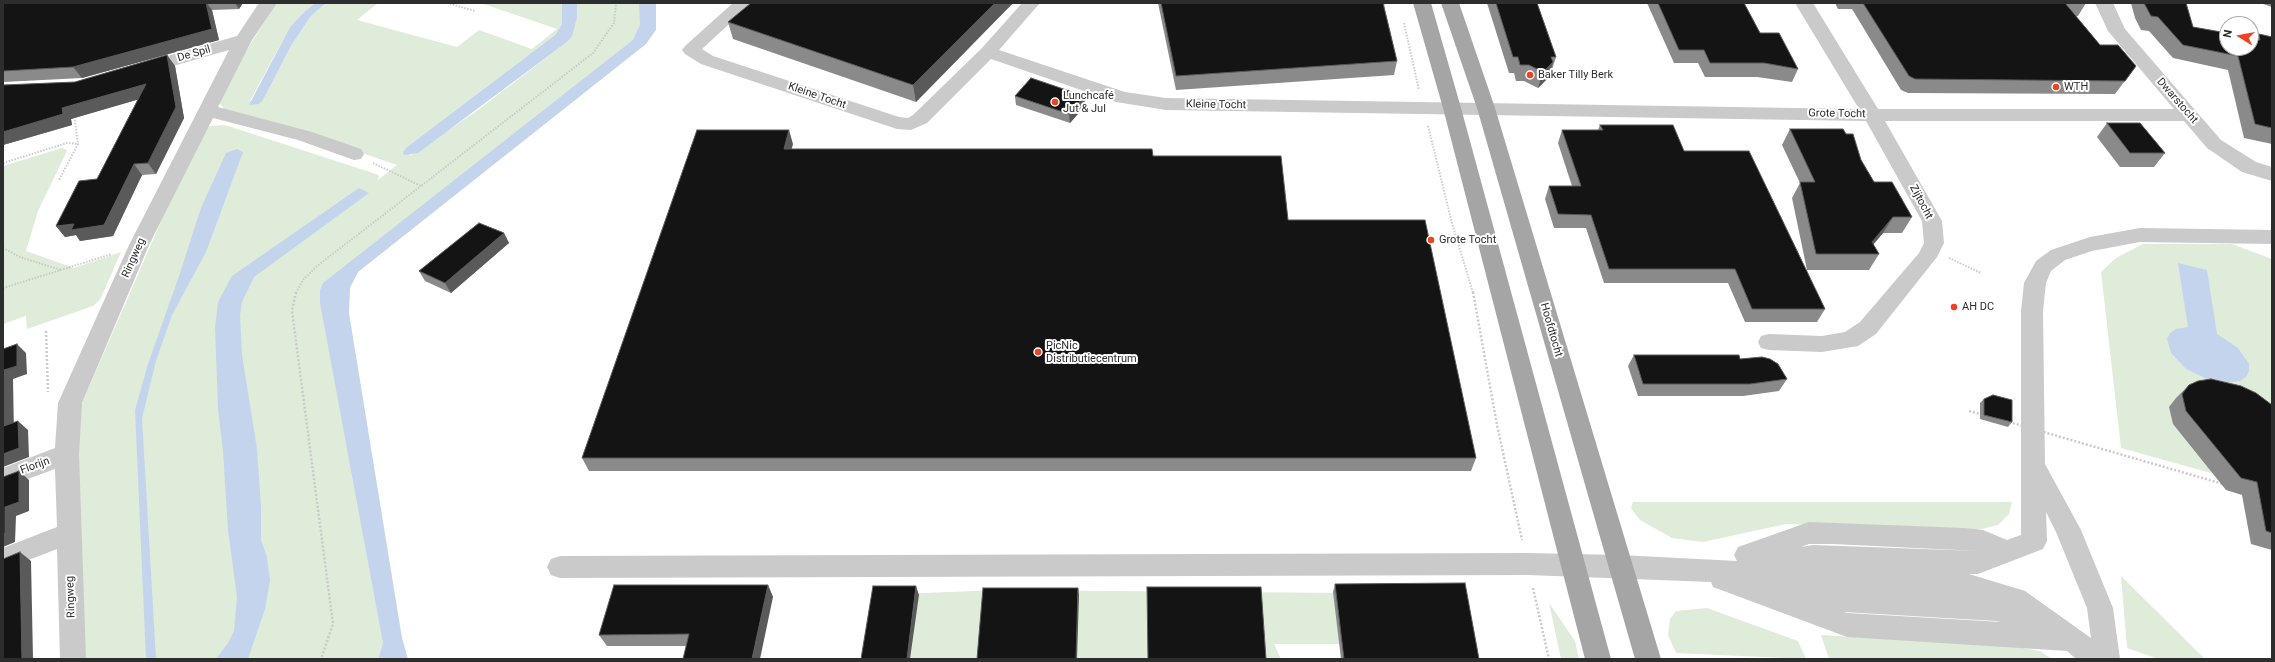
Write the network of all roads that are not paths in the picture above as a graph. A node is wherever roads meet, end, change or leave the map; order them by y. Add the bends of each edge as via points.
1 (268, 3) edge
2 (744, 3) edge
3 (1031, 3) edge
4 (1422, 3) edge
5 (1450, 3) edge
6 (1804, 3) edge
7 (2104, 3) edge
8 (243, 40) junction
9 (988, 52) junction
10 (124, 74) edge
11 (1452, 108) junction
12 (1486, 108) junction
13 (207, 110) junction
14 (1872, 115) junction
15 (2188, 115) junction
16 (354, 154) road end
17 (2272, 174) edge
18 (2272, 237) edge
19 (1769, 342) dead end
20 (67, 454) junction
21 (2035, 468) junction
22 (3, 478) edge
23 (68, 534) junction
24 (3, 559) edge
25 (1574, 566) junction
26 (1620, 566) junction
27 (560, 567) dead end
28 (1700, 571) junction
29 (2073, 639) junction
30 (73, 659) edge
31 (1598, 659) edge
32 (1648, 659) edge
33 (2091, 659) edge
34 (2107, 659) edge

1 - 8 street, Ringweg
2 - 9 street, Kleine Tocht via 691,50 707,60 897,123 910,124 920,119
3 - 9 street, Kleine Tocht
4 - 11 main road
5 - 12 main road, Hoofdtocht
6 - 14 street, Zijtocht
7 - 15 street, Dwarstocht via 2117,31
8 - 10 street, De Spil
8 - 13 street, Ringweg
9 - 11 street, Kleine Tocht via 1123,98 1166,104
11 - 12 street, Grote Tocht
11 - 25 main road
12 - 14 street, Grote Tocht
12 - 26 main road, Hoofdtocht
13 - 16 street via 305,136
13 - 20 street, Ringweg via 139,245 70,403
14 - 15 street, Grote Tocht
14 - 19 street, Zijtocht via 1932,221 1934,243 1868,328 1850,340 1822,344
15 - 17 street, Dwarstocht via 2214,144 2229,155 2249,167
18 - 21 street via 2140,235 2090,244 2058,255 2043,266 2035,284 2032,311
20 - 22 street, Florijn
20 - 23 street, Ringweg
21 - 28 street via 2034,541 2004,551 1989,560 1978,563 1813,556
21 - 34 street via 2068,530 2100,608
23 - 24 street
23 - 30 street, Ringweg
25 - 26 street
25 - 27 street via 1528,564
25 - 31 main road
26 - 28 street
26 - 32 main road, Hoofdtocht
28 - 29 street via 1847,625
28 - 29 street via 1968,584 2016,599
29 - 33 street via 2089,653

